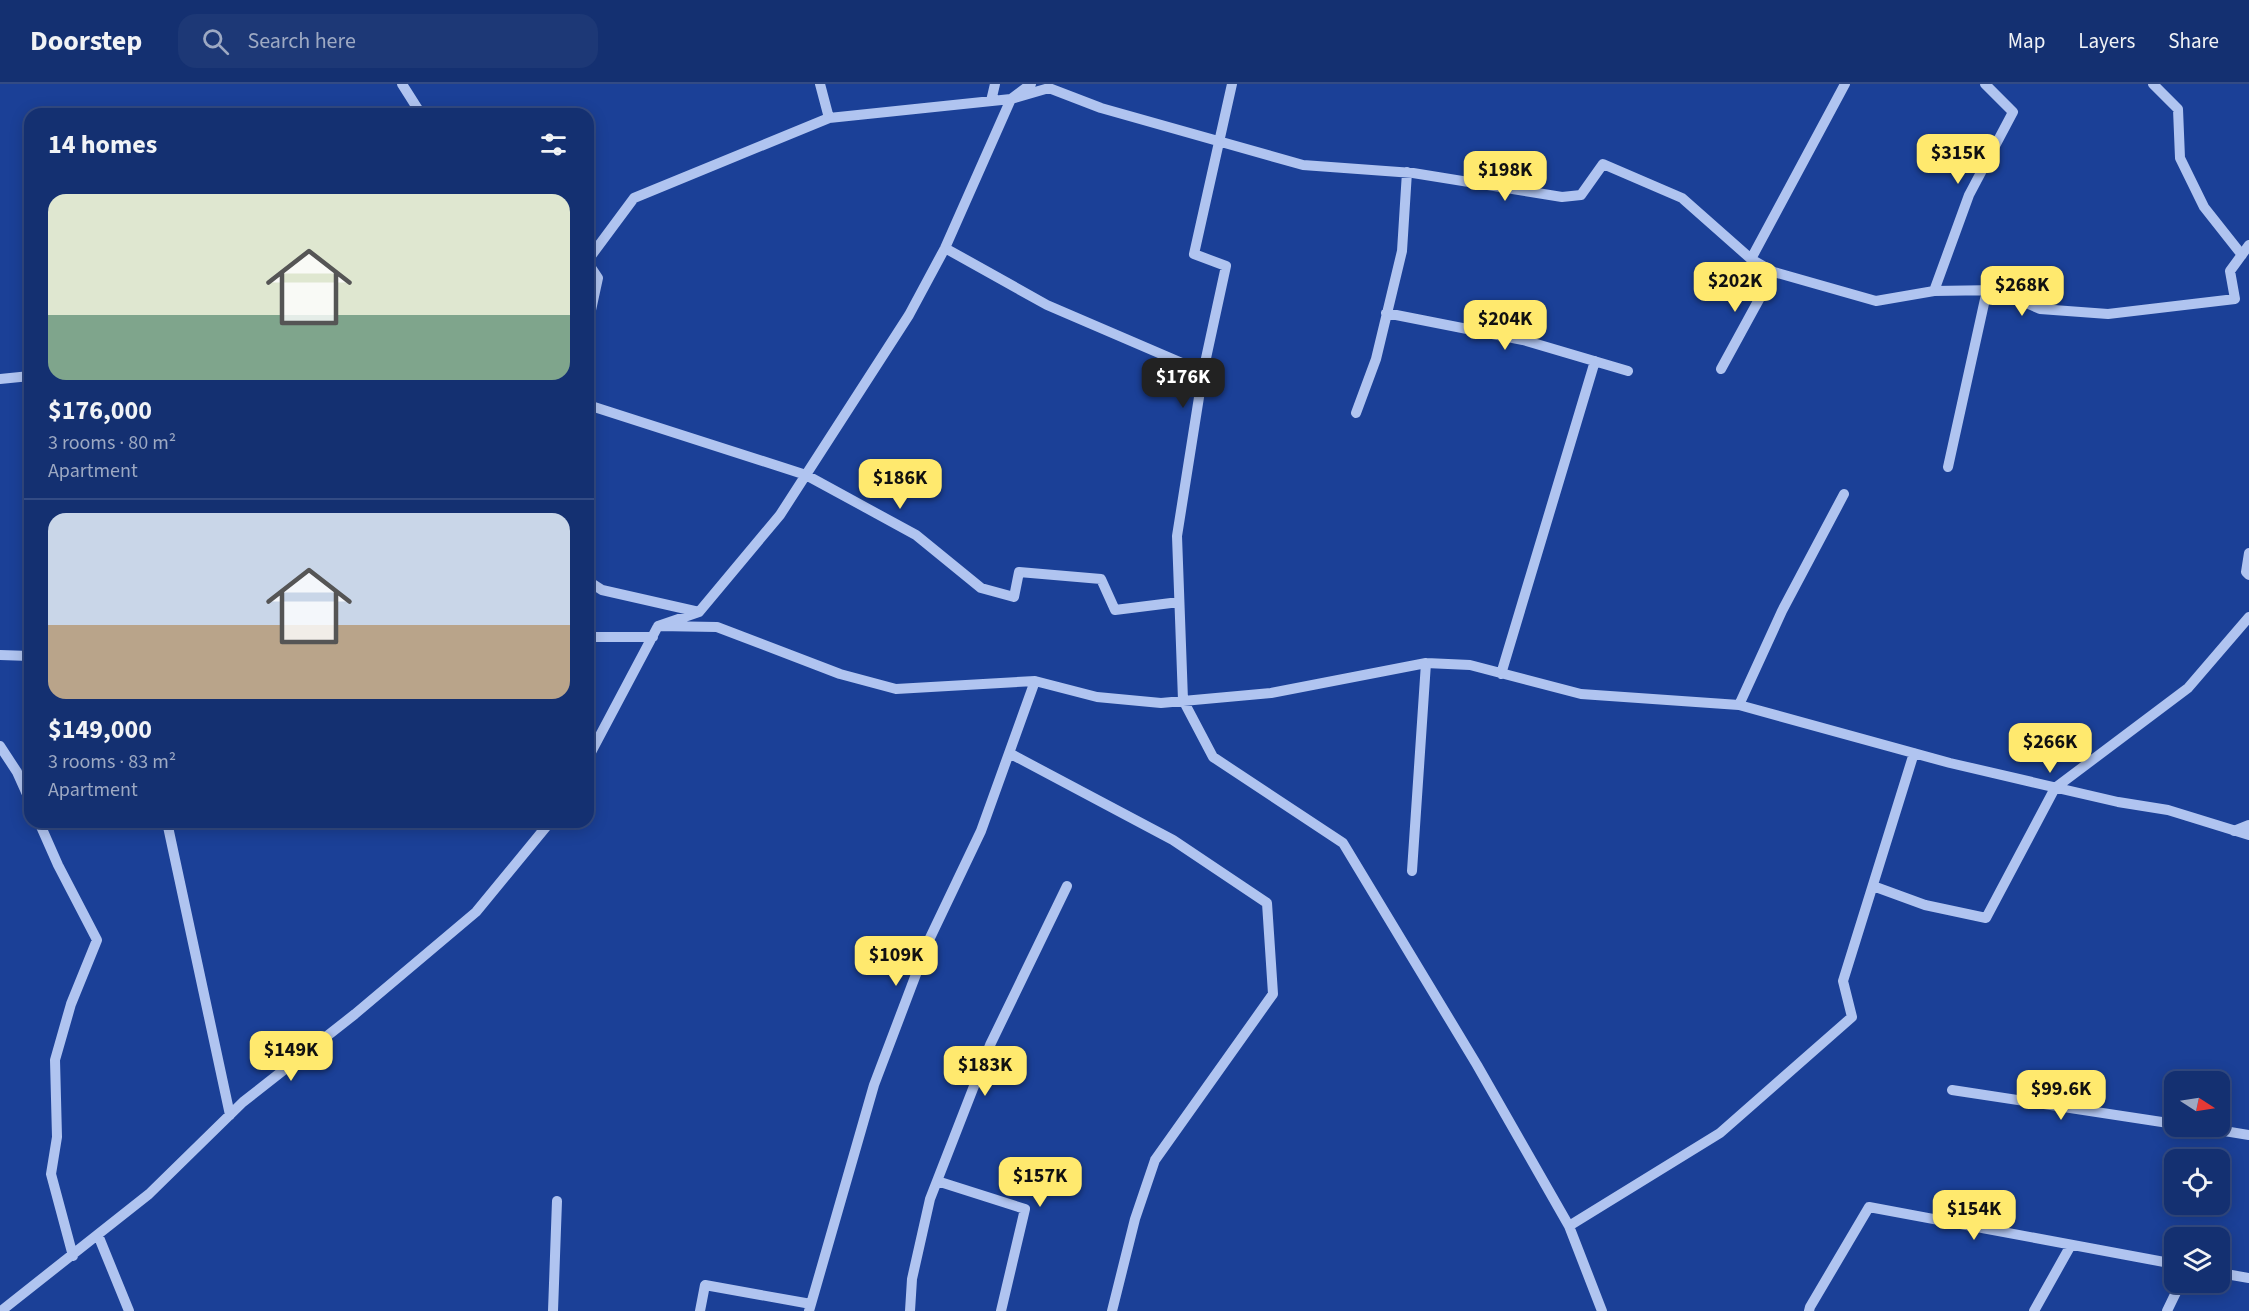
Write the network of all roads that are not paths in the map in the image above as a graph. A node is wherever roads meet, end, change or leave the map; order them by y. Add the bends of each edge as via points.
1 (402, 84) edge
2 (820, 84) edge
3 (995, 84) edge
4 (1031, 84) edge
5 (1232, 84) edge
6 (1845, 84) edge
7 (1985, 84) edge
8 (2153, 84) edge
9 (1011, 99) junction
10 (991, 101) junction
11 (417, 108) edge
12 (829, 118) junction
13 (1218, 141) junction
14 (1407, 172) junction
15 (2249, 245) edge
16 (945, 248) junction
17 (594, 254) edge
18 (2242, 255) junction
19 (1751, 259) junction
20 (594, 272) edge
21 (1774, 272) junction
22 (1934, 291) junction
23 (1987, 291) junction
24 (594, 296) edge
25 (1386, 313) junction
26 (1595, 361) junction
27 (1722, 369) dead end
28 (1628, 371) dead end
29 (1203, 372) junction
30 (24, 377) edge
31 (0, 379) edge
32 (594, 407) edge
33 (1356, 413) dead end
34 (1948, 467) dead end
35 (806, 475) junction
36 (1844, 494) dead end
37 (2249, 553) edge
38 (2249, 575) edge
39 (594, 585) edge
40 (1179, 602) junction
41 (699, 612) junction
42 (2249, 617) edge
43 (658, 626) junction
44 (594, 637) edge
45 (652, 637) junction
46 (0, 655) edge
47 (24, 656) edge
48 (1426, 663) junction
49 (1501, 674) junction
50 (1035, 681) junction
51 (1183, 700) junction
52 (1739, 705) junction
53 (0, 746) edge
54 (594, 747) edge
55 (1009, 753) junction
56 (1914, 753) junction
57 (24, 788) edge
58 (2055, 788) junction
59 (2249, 825) edge
60 (42, 828) edge
61 (168, 828) edge
62 (545, 828) edge
63 (2234, 831) junction
64 (2249, 835) edge
65 (1412, 871) dead end
66 (1067, 886) dead end
67 (1873, 886) junction
68 (1952, 1090) dead end
69 (230, 1115) junction
70 (2164, 1122) edge
71 (2230, 1132) edge
72 (2249, 1135) edge
73 (937, 1181) junction
74 (557, 1201) dead end
75 (1569, 1226) junction
76 (98, 1235) junction
77 (2071, 1245) junction
78 (73, 1256) junction
79 (2164, 1262) edge
80 (2230, 1275) edge
81 (2249, 1278) edge
82 (2176, 1293) edge
83 (810, 1307) edge
84 (1, 1311) edge
85 (129, 1311) edge
86 (553, 1311) edge
87 (700, 1311) edge
88 (910, 1311) edge
89 (1001, 1311) edge
90 (1112, 1311) edge
91 (1602, 1311) edge
92 (1809, 1311) edge
93 (2034, 1311) edge
94 (2167, 1311) edge

1 - 11 street
2 - 12 street
3 - 10 street
4 - 9 street
5 - 13 street
6 - 19 street
7 - 22 street via 2013,112 1969,195
8 - 18 street via 2178,109 2180,158 2204,207
9 - 10 street
9 - 13 street via 1049,88 1101,108
9 - 16 street
10 - 12 street
12 - 17 street via 634,198
13 - 14 street via 1303,165
13 - 29 street via 1194,254 1226,266
14 - 19 street via 1562,197 1581,195 1603,164 1682,198
14 - 25 street via 1402,251
15 - 18 street
16 - 29 street via 1047,304
16 - 35 street via 909,315
18 - 23 street via 2230,270 2235,299 2108,314 2040,309 1997,290
19 - 21 street
20 - 24 street via 598,278
21 - 22 street via 1876,301
21 - 27 street
22 - 23 street
23 - 34 street
25 - 26 street via 1523,340
25 - 33 street via 1376,359
26 - 28 street
26 - 49 street
29 - 40 street via 1177,536
30 - 31 street
32 - 35 street
35 - 40 street via 916,535 981,588 1014,597 1019,572 1101,579 1115,610
35 - 41 street via 780,515
36 - 52 street via 1782,611
37 - 38 street
39 - 41 street
40 - 51 street
41 - 43 street
42 - 58 street via 2188,688
43 - 45 street
43 - 50 street via 717,627 840,674 896,689
44 - 45 street
45 - 54 street
46 - 47 street
48 - 49 street via 1470,665
48 - 51 street via 1271,693
48 - 65 street
49 - 52 street via 1581,694
50 - 51 street via 1097,698 1161,703
50 - 55 street
51 - 75 street via 1213,757 1343,843
52 - 56 street
53 - 57 street
55 - 83 street via 981,831 929,940 874,1085
55 - 90 street via 1173,840 1267,903 1273,994 1155,1160 1135,1219
56 - 58 street
56 - 67 street
58 - 63 street via 2168,810
58 - 67 street via 1986,918 1926,905
59 - 63 street
60 - 78 street via 97,940 71,1004 55,1060 57,1137 51,1174
61 - 69 street
62 - 69 street via 476,912
63 - 64 street
66 - 73 street via 990,1046
67 - 75 street via 1843,981 1852,1017 1720,1133
68 - 70 street
69 - 76 street via 148,1194
71 - 72 street
73 - 88 street via 912,1279
73 - 89 street via 1025,1209
74 - 86 street
75 - 91 street
76 - 78 street
76 - 85 street
77 - 79 street
77 - 92 street via 1869,1207
77 - 93 street
78 - 84 street
80 - 81 street
82 - 94 street
83 - 87 street via 705,1285

